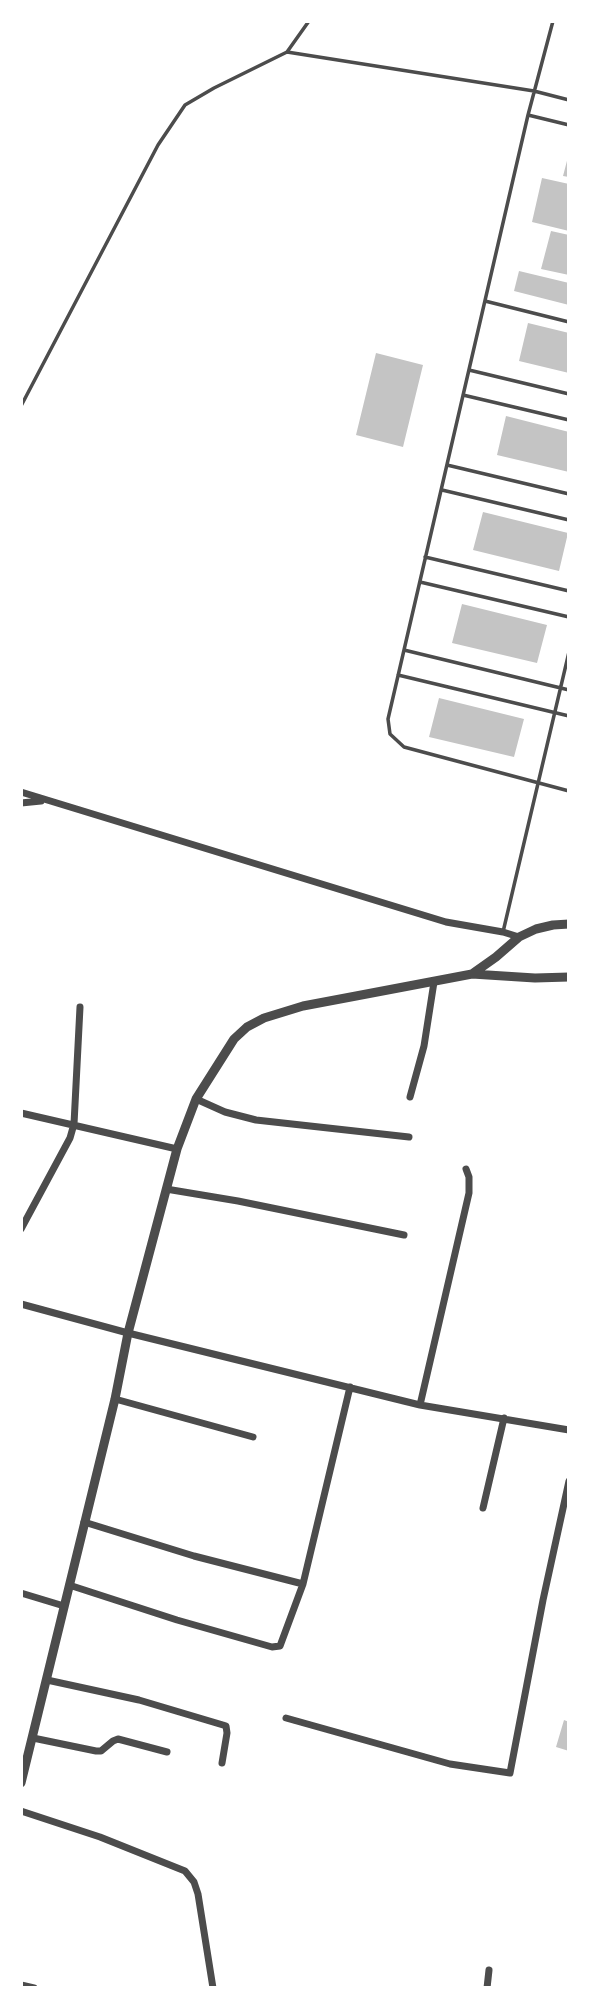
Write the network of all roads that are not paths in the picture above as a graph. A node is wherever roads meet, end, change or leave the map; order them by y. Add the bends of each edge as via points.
1 (309, 21) edge
2 (553, 21) edge
3 (287, 52) junction
4 (534, 91) junction
5 (569, 100) edge
6 (528, 115) junction
7 (569, 125) edge
8 (485, 301) junction
9 (569, 322) edge
10 (469, 370) junction
11 (569, 394) edge
12 (463, 395) junction
13 (21, 406) edge
14 (569, 420) edge
15 (447, 465) junction
16 (441, 490) junction
17 (569, 494) edge
18 (569, 520) edge
19 (425, 557) junction
20 (420, 582) junction
21 (569, 592) edge
22 (569, 617) edge
23 (404, 650) junction
24 (569, 652) edge
25 (398, 675) junction
26 (561, 688) junction
27 (569, 690) edge
28 (555, 712) junction
29 (569, 716) edge
30 (538, 783) junction
31 (569, 791) edge
32 (21, 792) edge
33 (45, 800) junction
34 (21, 803) edge
35 (569, 924) edge
36 (503, 932) junction
37 (519, 937) junction
38 (471, 974) junction
39 (569, 977) edge
40 (434, 982) junction
41 (80, 1007) dead end
42 (411, 1097) dead end
43 (196, 1099) junction
44 (21, 1113) edge
45 (74, 1124) junction
46 (409, 1137) dead end
47 (177, 1149) junction
48 (466, 1169) dead end
49 (166, 1189) junction
50 (21, 1229) edge
51 (404, 1235) dead end
52 (21, 1304) edge
53 (128, 1333) junction
54 (350, 1387) junction
55 (115, 1399) junction
56 (421, 1405) junction
57 (504, 1418) junction
58 (569, 1430) edge
59 (253, 1437) dead end
60 (569, 1481) edge
61 (484, 1508) dead end
62 (84, 1522) junction
63 (303, 1584) junction
64 (69, 1585) junction
65 (21, 1593) edge
66 (64, 1606) junction
67 (47, 1679) junction
68 (286, 1718) dead end
69 (33, 1738) junction
70 (167, 1752) dead end
71 (222, 1763) dead end
72 (21, 1783) edge
73 (21, 1811) edge
74 (489, 1970) dead end
75 (21, 1986) edge
76 (34, 1988) edge
77 (214, 1988) edge
78 (487, 1988) edge

1 - 3 lane
2 - 4 lane
3 - 4 lane
3 - 13 lane via 184,105 158,145
4 - 5 lane
4 - 6 lane
6 - 7 lane
6 - 8 lane
8 - 9 lane
8 - 10 lane
10 - 11 lane
10 - 12 lane
12 - 14 lane
12 - 15 lane
15 - 16 lane
15 - 17 lane
16 - 18 lane
16 - 19 lane
19 - 20 lane
19 - 21 lane
20 - 22 lane
20 - 23 lane
23 - 25 lane
23 - 26 lane
24 - 26 lane
25 - 28 lane
25 - 30 lane via 388,719 390,734 404,747
26 - 27 lane
26 - 28 lane
28 - 29 lane
28 - 30 lane
30 - 31 lane
30 - 36 lane
32 - 33 street
33 - 34 street
33 - 36 street via 446,922
35 - 37 street
36 - 37 street
37 - 38 street
38 - 39 street
38 - 40 street
40 - 42 street
40 - 43 street via 303,1006 264,1018 234,1039
41 - 45 street
43 - 46 street via 256,1120
43 - 47 street
44 - 45 street
45 - 47 street
45 - 50 street
47 - 49 street
48 - 56 street via 469,1193
49 - 51 street
49 - 53 street
52 - 53 street
53 - 54 street
53 - 55 street
54 - 56 street
54 - 63 street
55 - 59 street
55 - 62 street
56 - 57 street
57 - 58 street
57 - 61 street
60 - 68 street via 510,1773 450,1764
62 - 63 street
62 - 64 street
63 - 64 street via 277,1647
64 - 66 street
65 - 66 street
66 - 67 street
67 - 69 street
67 - 71 street via 226,1726
69 - 70 street via 96,1751 118,1739
69 - 72 street
73 - 77 street via 177,1866 190,1875 198,1894
74 - 78 street
75 - 76 street

